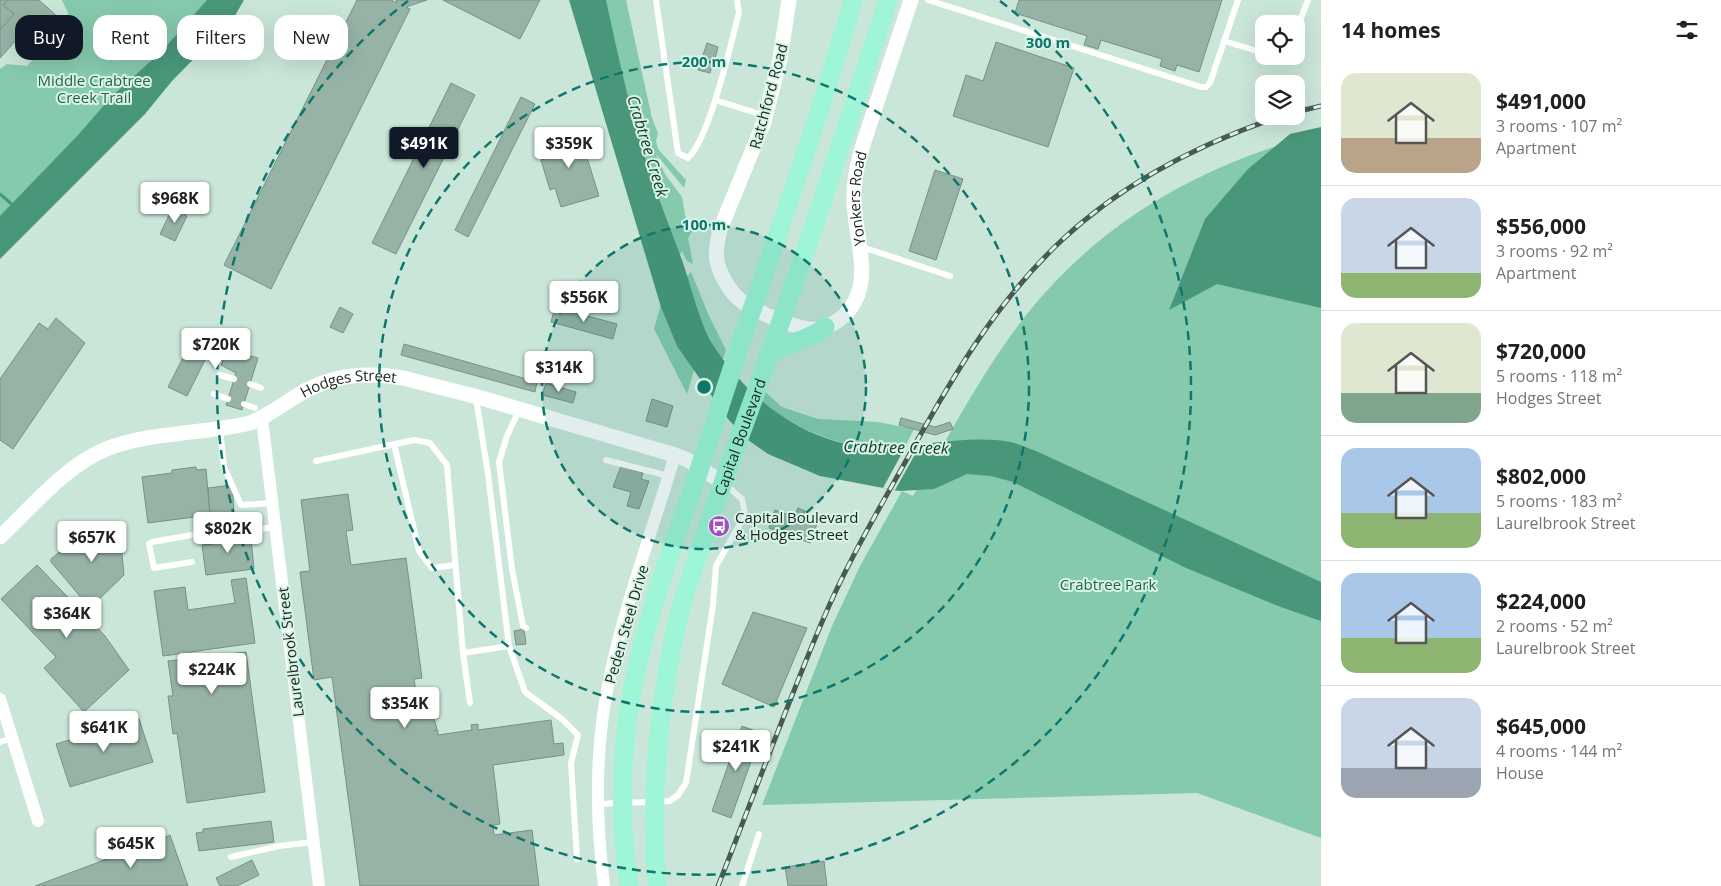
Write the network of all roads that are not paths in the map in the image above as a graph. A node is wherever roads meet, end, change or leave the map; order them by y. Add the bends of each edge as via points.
1 (656, 0) edge
2 (737, 0) edge
3 (789, 0) edge
4 (853, 0) edge
5 (888, 0) edge
6 (911, 0) edge
7 (928, 0) edge
8 (1238, 0) edge
9 (1308, 0) edge
10 (1302, 15) edge
11 (1224, 41) junction
12 (1255, 50) edge
13 (715, 100) junction
14 (766, 116) junction
15 (858, 246) junction
16 (950, 276) dead end
17 (767, 314) junction
18 (824, 328) junction
19 (767, 360) junction
20 (220, 376) dead end
21 (234, 379) dead end
22 (250, 384) dead end
23 (261, 388) dead end
24 (214, 394) dead end
25 (476, 397) junction
26 (228, 399) dead end
27 (244, 404) dead end
28 (519, 409) junction
29 (259, 413) junction
30 (220, 429) junction
31 (394, 444) junction
32 (675, 455) junction
33 (606, 460) dead end
34 (316, 461) dead end
35 (700, 468) junction
36 (669, 476) junction
37 (723, 483) junction
38 (272, 503) junction
39 (274, 527) junction
40 (0, 537) edge
41 (192, 562) dead end
42 (455, 565) junction
43 (526, 628) dead end
44 (509, 646) junction
45 (463, 653) junction
46 (0, 699) edge
47 (470, 703) dead end
48 (13, 738) junction
49 (0, 742) edge
50 (654, 802) junction
51 (623, 803) junction
52 (598, 804) junction
53 (38, 821) dead end
54 (759, 834) dead end
55 (313, 842) junction
56 (231, 857) dead end
57 (577, 859) dead end
58 (319, 886) edge
59 (604, 886) edge
60 (629, 886) edge
61 (657, 886) edge
62 (742, 886) edge

1 - 13 lane via 678,153 688,158 696,151
2 - 13 lane via 738,13
3 - 14 street, Ratchford Road via 780,59
4 - 17 main road, Capital Boulevard
5 - 17 main road, Capital Boulevard
6 - 15 street, Yonkers Road via 857,170 854,201
7 - 11 lane via 1201,87 1210,83
8 - 11 lane
9 - 10 lane
11 - 12 lane
13 - 14 lane
14 - 17 street, Ratchford Road via 721,227 717,261 728,285 740,300
15 - 16 lane
15 - 18 street, Yonkers Road via 862,278 855,301 841,318
17 - 18 street via 810,329
17 - 19 main road, Capital Boulevard
17 - 35 main road, Capital Boulevard via 743,336
18 - 19 main road via 806,340 784,346
19 - 37 main road, Capital Boulevard
20 - 21 lane
22 - 23 lane
24 - 26 lane
25 - 28 street, Hodges Street
25 - 29 street, Hodges Street via 403,378 351,374 308,388
25 - 44 lane
27 - 29 lane
28 - 32 street, Hodges Street
28 - 43 lane via 499,462 512,569 520,616
29 - 30 street, Hodges Street
29 - 38 street, Laurelbrook Street
30 - 38 lane via 224,467 241,505
30 - 40 street, Hodges Street via 143,440 107,449 71,472
31 - 34 lane
31 - 42 lane via 419,551 432,568
31 - 42 lane via 414,440 430,443 447,465
32 - 35 street, Hodges Street
32 - 36 street, Peden Steel Drive
33 - 36 lane
35 - 37 street, Hodges Street
35 - 51 main road, Capital Boulevard via 656,598 640,658 626,738
36 - 52 street, Peden Steel Drive via 616,646 602,716
37 - 50 main road, Capital Boulevard via 673,640 658,734
37 - 50 lane via 742,499 744,515 716,566 713,606 686,783 678,796 670,801
38 - 39 street, Laurelbrook Street
39 - 41 lane via 252,530 243,526 150,544 154,568
39 - 55 street, Laurelbrook Street
42 - 45 lane
44 - 45 lane
44 - 57 lane via 525,692 578,735 571,763
45 - 47 lane
46 - 48 street
48 - 49 lane
48 - 53 street
50 - 51 lane
50 - 61 main road, Capital Boulevard
51 - 52 lane
51 - 60 main road, Capital Boulevard
52 - 59 street, Peden Steel Drive via 597,832
54 - 62 lane
55 - 56 lane
55 - 58 street, Laurelbrook Street

